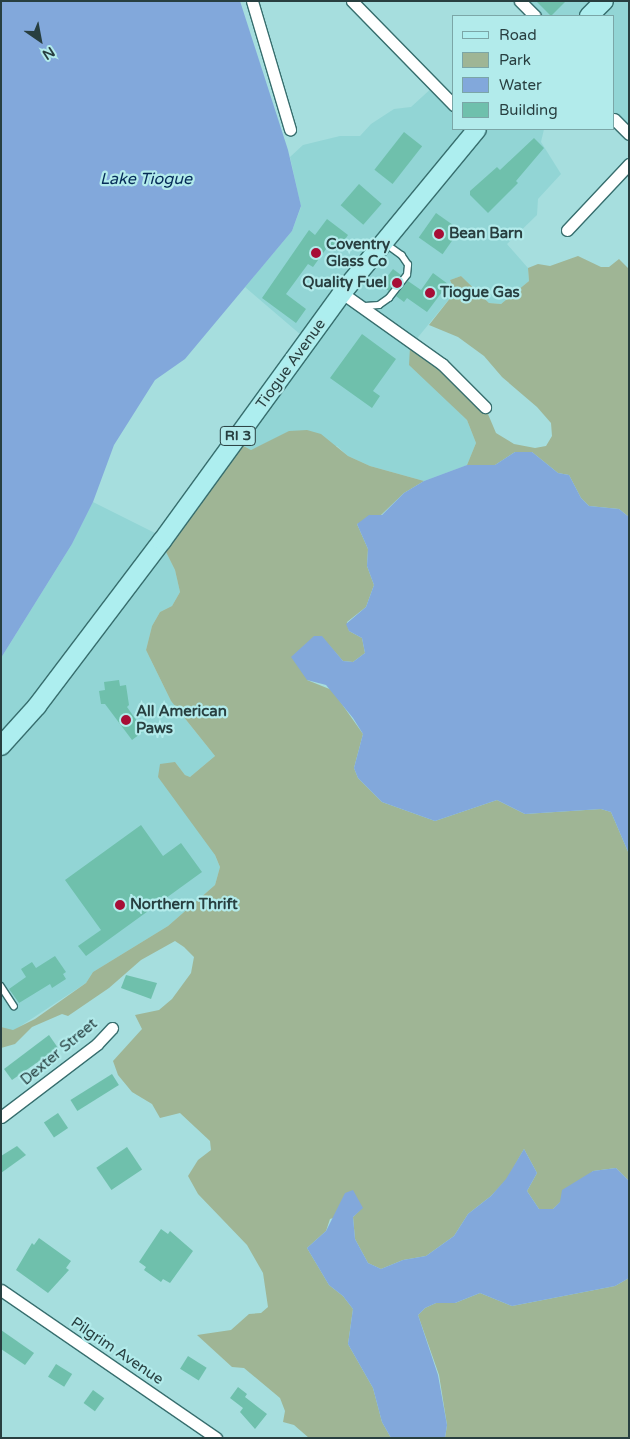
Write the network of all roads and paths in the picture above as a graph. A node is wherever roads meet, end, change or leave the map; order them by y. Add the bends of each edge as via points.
1 (252, 1) edge
2 (352, 1) edge
3 (520, 1) edge
4 (604, 1) edge
5 (534, 15) edge
6 (590, 15) edge
7 (452, 103) edge
8 (615, 120) edge
9 (290, 129) dead end
10 (476, 130) edge
11 (629, 134) edge
12 (629, 164) edge
13 (568, 230) dead end
14 (383, 242) junction
15 (342, 293) junction
16 (358, 305) junction
17 (485, 407) dead end
18 (1, 746) edge
19 (1, 986) edge
20 (14, 1006) dead end
21 (112, 1028) dead end
22 (1, 1117) edge
23 (1, 1290) edge
24 (216, 1438) edge

1 - 9 street
2 - 7 street
3 - 5 street
4 - 6 main road
8 - 11 street
10 - 14 main road, Tiogue Avenue / RI 3
12 - 13 street
14 - 15 main road, Tiogue Avenue / RI 3
14 - 16 lane via 402,256 408,265 407,275 389,298 379,305
15 - 16 street
15 - 18 main road, Tiogue Avenue / RI 3 via 162,541 37,706
16 - 17 street via 442,364
19 - 20 lane
21 - 22 street, Dexter Street via 60,1074
23 - 24 street, Pilgrim Avenue

